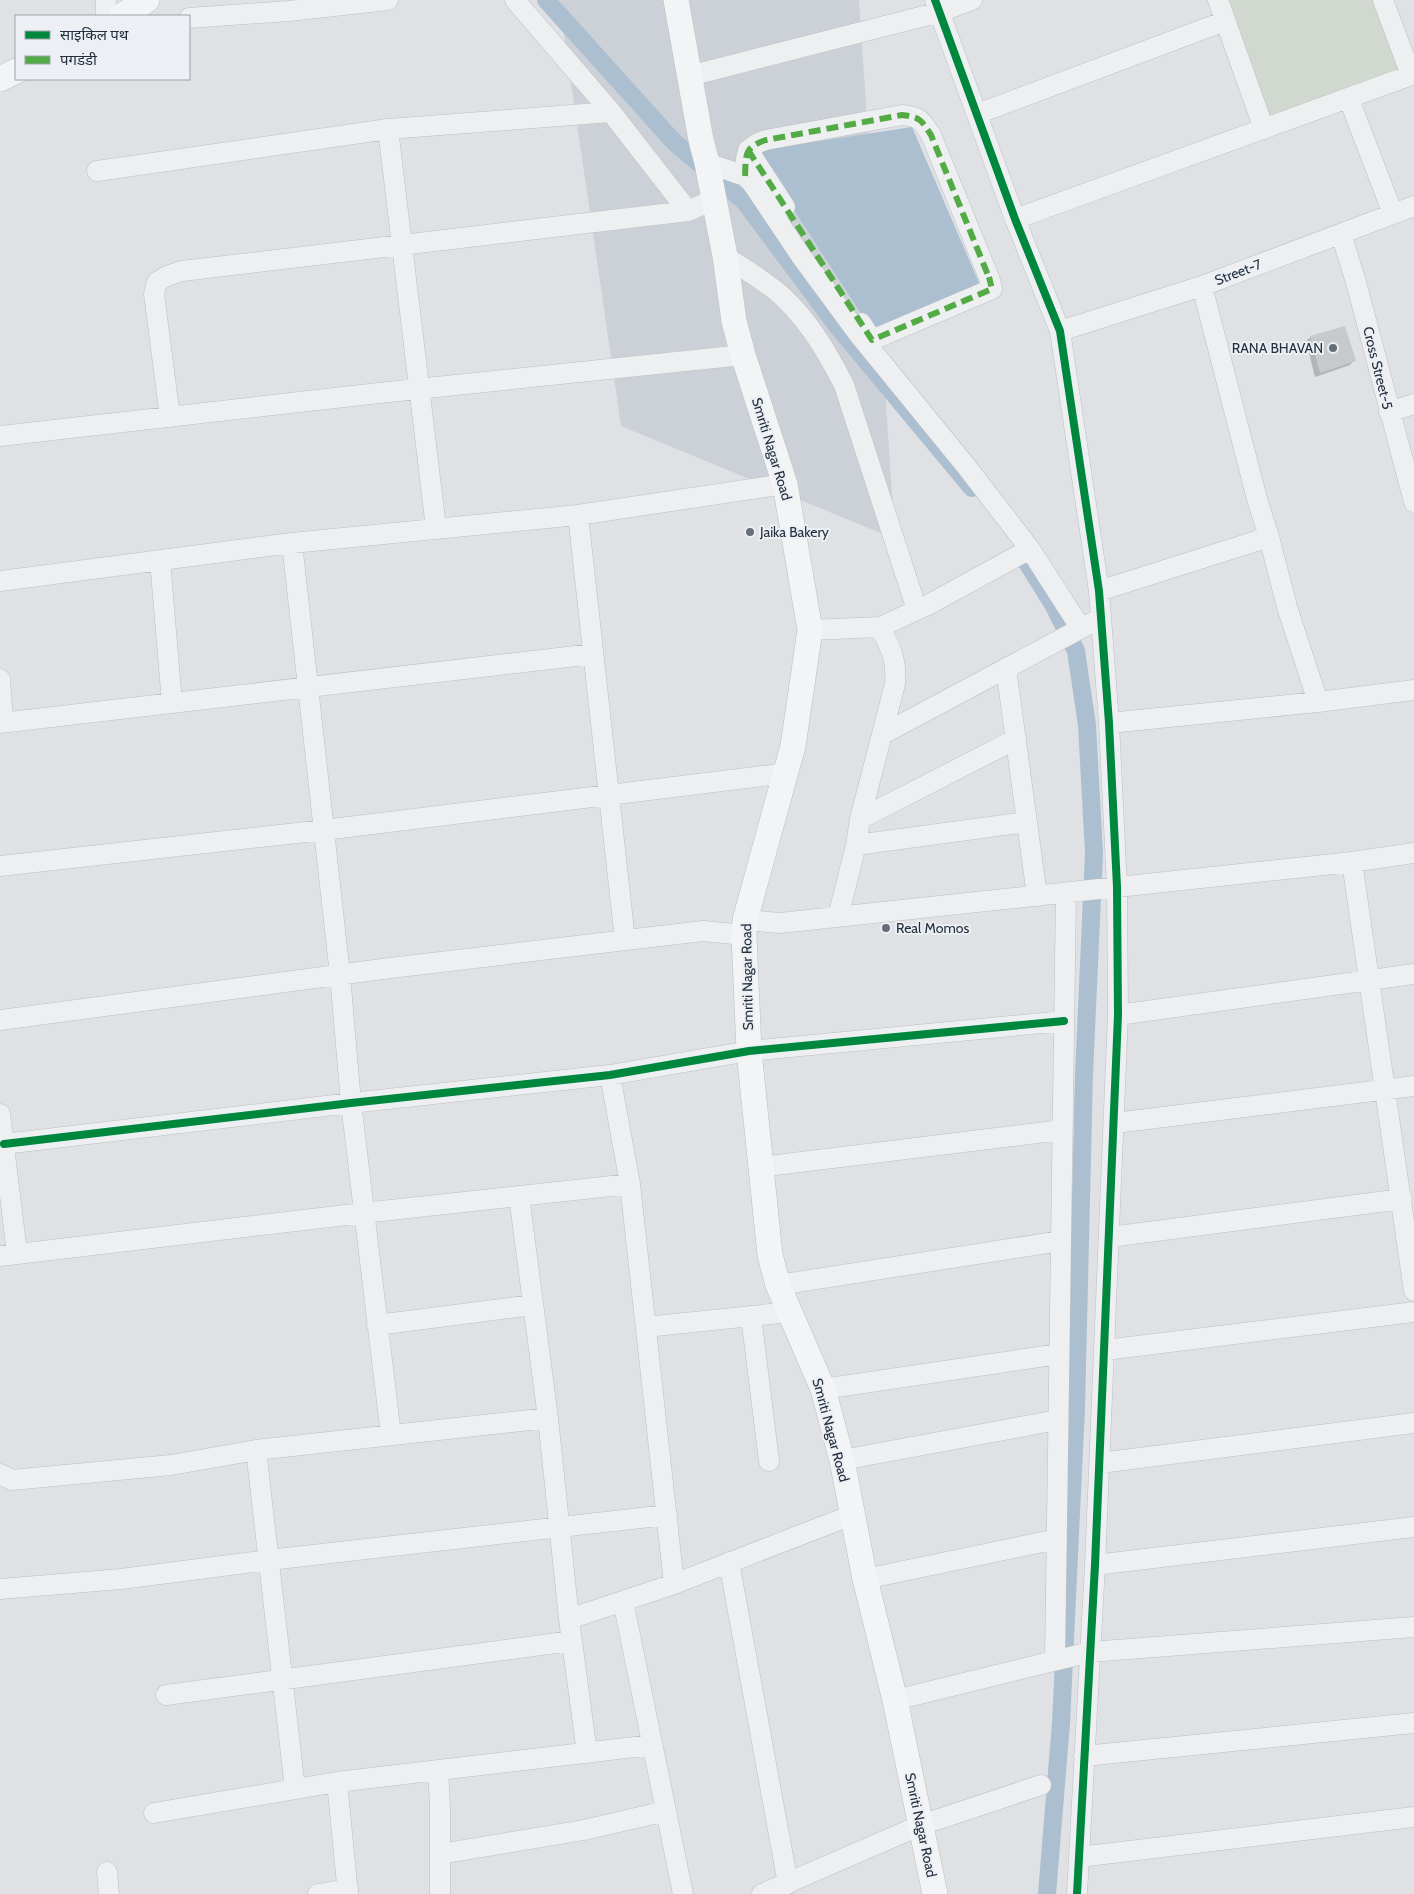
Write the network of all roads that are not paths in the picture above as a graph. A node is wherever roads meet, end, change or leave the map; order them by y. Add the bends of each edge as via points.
1 (106, 0) edge
2 (147, 0) edge
3 (388, 0) edge
4 (515, 0) edge
5 (676, 0) edge
6 (972, 0) edge
7 (1218, 0) edge
8 (1383, 0) edge
9 (938, 6) edge
10 (106, 15) edge
11 (123, 15) edge
12 (190, 18) edge
13 (1226, 21) junction
14 (15, 72) edge
15 (1412, 74) edge
16 (689, 76) junction
17 (0, 79) edge
18 (1349, 98) junction
19 (611, 112) junction
20 (977, 114) junction
21 (388, 129) junction
22 (1264, 129) junction
23 (748, 150) junction
24 (707, 163) junction
25 (98, 171) dead end
26 (745, 176) junction
27 (714, 200) junction
28 (1414, 206) edge
29 (688, 211) junction
30 (1393, 214) junction
31 (1015, 219) junction
32 (1340, 234) junction
33 (402, 244) junction
34 (725, 256) junction
35 (1202, 286) junction
36 (974, 303) dead end
37 (1060, 331) junction
38 (869, 347) junction
39 (743, 355) junction
40 (419, 389) junction
41 (1414, 404) edge
42 (1390, 412) junction
43 (170, 417) junction
44 (0, 436) edge
45 (786, 484) junction
46 (1414, 502) edge
47 (578, 514) junction
48 (436, 528) junction
49 (1269, 537) junction
50 (292, 543) junction
51 (1030, 549) junction
52 (160, 560) junction
53 (0, 581) edge
54 (1099, 591) junction
55 (917, 610) junction
56 (1101, 618) junction
57 (880, 627) junction
58 (1080, 627) junction
59 (810, 630) junction
60 (593, 654) junction
61 (1006, 668) junction
62 (0, 679) edge
63 (308, 686) junction
64 (1414, 690) edge
65 (1318, 702) junction
66 (172, 703) junction
67 (2, 722) edge
68 (1109, 722) junction
69 (884, 734) junction
70 (1016, 739) junction
71 (787, 773) junction
72 (609, 795) junction
73 (860, 820) junction
74 (1027, 822) junction
75 (324, 830) junction
76 (856, 845) junction
77 (1414, 853) edge
78 (1352, 862) junction
79 (0, 866) edge
80 (1117, 887) junction
81 (1066, 893) junction
82 (1037, 896) junction
83 (838, 917) junction
84 (745, 928) junction
85 (625, 940) junction
86 (1414, 974) edge
87 (340, 975) junction
88 (1368, 980) junction
89 (1118, 1015) junction
90 (0, 1020) edge
91 (1064, 1021) junction
92 (749, 1051) junction
93 (610, 1075) junction
94 (1414, 1086) edge
95 (1385, 1090) junction
96 (351, 1103) junction
97 (0, 1114) edge
98 (1115, 1123) junction
99 (1062, 1130) junction
100 (4, 1144) junction
101 (760, 1167) junction
102 (630, 1184) junction
103 (519, 1196) junction
104 (1402, 1199) junction
105 (363, 1213) junction
106 (1110, 1237) junction
107 (1061, 1241) junction
108 (8, 1254) edge
109 (778, 1285) junction
110 (1414, 1291) edge
111 (533, 1305) junction
112 (790, 1312) junction
113 (1414, 1312) edge
114 (751, 1316) junction
115 (377, 1325) junction
116 (646, 1328) junction
117 (1105, 1350) junction
118 (1059, 1354) junction
119 (822, 1388) junction
120 (548, 1418) junction
121 (1058, 1420) junction
122 (1414, 1423) edge
123 (391, 1435) junction
124 (256, 1450) junction
125 (842, 1460) junction
126 (769, 1461) dead end
127 (1100, 1463) junction
128 (0, 1474) edge
129 (667, 1515) junction
130 (852, 1515) junction
131 (1414, 1527) edge
132 (559, 1528) junction
133 (1057, 1539) junction
134 (269, 1560) junction
135 (729, 1562) junction
136 (1095, 1565) junction
137 (865, 1579) junction
138 (674, 1584) junction
139 (0, 1589) edge
140 (623, 1601) junction
141 (569, 1619) junction
142 (1414, 1628) edge
143 (572, 1641) junction
144 (1090, 1652) junction
145 (1055, 1661) junction
146 (282, 1679) junction
147 (166, 1695) dead end
148 (895, 1700) junction
149 (1414, 1723) edge
150 (652, 1745) junction
151 (587, 1752) junction
152 (1084, 1756) junction
153 (438, 1770) junction
154 (337, 1782) junction
155 (1041, 1785) dead end
156 (295, 1789) junction
157 (666, 1811) junction
158 (154, 1813) dead end
159 (1414, 1817) edge
160 (921, 1825) junction
161 (440, 1854) junction
162 (1079, 1857) junction
163 (107, 1872) dead end
164 (788, 1884) junction
165 (348, 1892) edge
166 (109, 1894) edge
167 (318, 1894) edge
168 (440, 1894) edge
169 (682, 1894) edge
170 (762, 1894) edge
171 (935, 1894) edge
172 (1077, 1894) edge

1 - 10 street
2 - 11 main road
3 - 12 street
4 - 19 street
5 - 16 main road, Smriti Nagar Road
6 - 9 street
7 - 13 street
8 - 15 street
9 - 16 street
9 - 20 street
13 - 20 street
13 - 22 street
14 - 17 main road
15 - 18 street
16 - 24 main road, Smriti Nagar Road
18 - 22 street
18 - 30 street
19 - 21 street
19 - 29 street
20 - 31 street
21 - 25 street
21 - 33 street
22 - 31 street
23 - 23 street via 766,140 902,115 915,116 931,135 992,289 872,340
23 - 26 street
24 - 26 street
24 - 27 main road, Smriti Nagar Road
26 - 38 street
27 - 29 street
27 - 34 main road, Smriti Nagar Road
28 - 30 street, Street-7
29 - 33 street
30 - 32 street, Street-7
31 - 37 street
32 - 35 street, Street-7
32 - 42 street, Cross Street-5
33 - 40 street
33 - 43 street via 182,271 157,282 154,294
34 - 39 main road, Smriti Nagar Road via 734,321
34 - 55 street via 784,297 808,324 828,355 847,394
35 - 37 street, Street-7
35 - 49 street via 1256,499
36 - 38 street
37 - 54 street
38 - 51 street
39 - 40 street
39 - 45 main road, Smriti Nagar Road
40 - 43 street
40 - 48 street
41 - 42 street
42 - 46 street, Cross Street-5
43 - 44 street
45 - 47 street
45 - 59 main road, Smriti Nagar Road
47 - 48 street
47 - 60 street
48 - 50 street
49 - 54 street
49 - 65 street via 1287,607
50 - 52 street
50 - 63 street
51 - 55 street
51 - 58 street
52 - 53 street
52 - 66 street
54 - 56 street
55 - 57 street
56 - 58 street
56 - 68 street
57 - 59 street
57 - 69 street via 896,667
58 - 61 street
59 - 71 main road, Smriti Nagar Road via 794,746
60 - 63 street
60 - 72 street
61 - 69 street
61 - 70 street
62 - 67 street
63 - 66 street
63 - 75 street
64 - 65 street
65 - 68 street
66 - 67 street
68 - 80 street
69 - 73 street
70 - 73 street
70 - 74 street
71 - 72 street
71 - 84 main road, Smriti Nagar Road
72 - 75 street
72 - 85 street
73 - 76 street
74 - 76 street
74 - 82 street
75 - 79 street
75 - 87 street
76 - 83 street
77 - 78 street
78 - 80 street
78 - 88 street
80 - 81 street
80 - 89 street
81 - 82 street
81 - 91 street
82 - 83 street
83 - 84 street
84 - 85 street
84 - 92 main road, Smriti Nagar Road
85 - 87 street
86 - 88 street
87 - 90 street
87 - 96 street
88 - 89 street
88 - 95 street
89 - 98 street
91 - 92 street
91 - 99 street
92 - 93 street
92 - 101 main road, Smriti Nagar Road
93 - 96 street
93 - 102 street
94 - 95 street
95 - 98 street
95 - 104 street
96 - 100 street
96 - 105 street
97 - 100 street
98 - 106 street
99 - 101 street
99 - 107 street
100 - 108 street
101 - 109 main road, Smriti Nagar Road via 770,1255
102 - 103 street
102 - 116 street
103 - 105 street
103 - 111 street
104 - 106 street
104 - 110 street
105 - 108 street
105 - 115 street
106 - 117 street
107 - 109 street
107 - 118 street
109 - 112 main road, Smriti Nagar Road
111 - 115 street
111 - 120 street
112 - 114 street
112 - 119 main road, Smriti Nagar Road
113 - 117 street
114 - 116 street
114 - 126 street
115 - 123 street
116 - 129 street
117 - 127 street
118 - 119 street
118 - 121 street
119 - 125 main road, Smriti Nagar Road
120 - 123 street
120 - 132 street
121 - 125 street
121 - 133 street
122 - 127 street
123 - 124 street
124 - 128 street via 172,1465 12,1480
124 - 134 street
125 - 130 main road, Smriti Nagar Road
127 - 136 street
129 - 132 street
129 - 138 street
130 - 135 street
130 - 137 main road, Smriti Nagar Road
131 - 136 street
132 - 134 street
132 - 141 street
133 - 137 street
133 - 145 street
134 - 139 street via 121,1579
134 - 146 street
135 - 138 street
135 - 164 street
136 - 144 street
137 - 148 main road, Smriti Nagar Road
138 - 140 street
140 - 141 street
140 - 150 street
141 - 143 street
142 - 144 street
143 - 146 street
143 - 151 street
144 - 145 street
144 - 152 street
145 - 148 street
146 - 147 street
146 - 156 street
148 - 160 main road, Smriti Nagar Road
149 - 152 street
150 - 151 street
150 - 157 street
151 - 153 street
152 - 162 street
153 - 154 street
153 - 161 street
154 - 156 street
154 - 165 street
155 - 160 street
156 - 158 street
157 - 161 street via 584,1830
157 - 169 street
159 - 162 street
160 - 164 street
160 - 171 main road, Smriti Nagar Road
161 - 168 street
162 - 172 street
163 - 166 street
164 - 170 street
165 - 167 street

